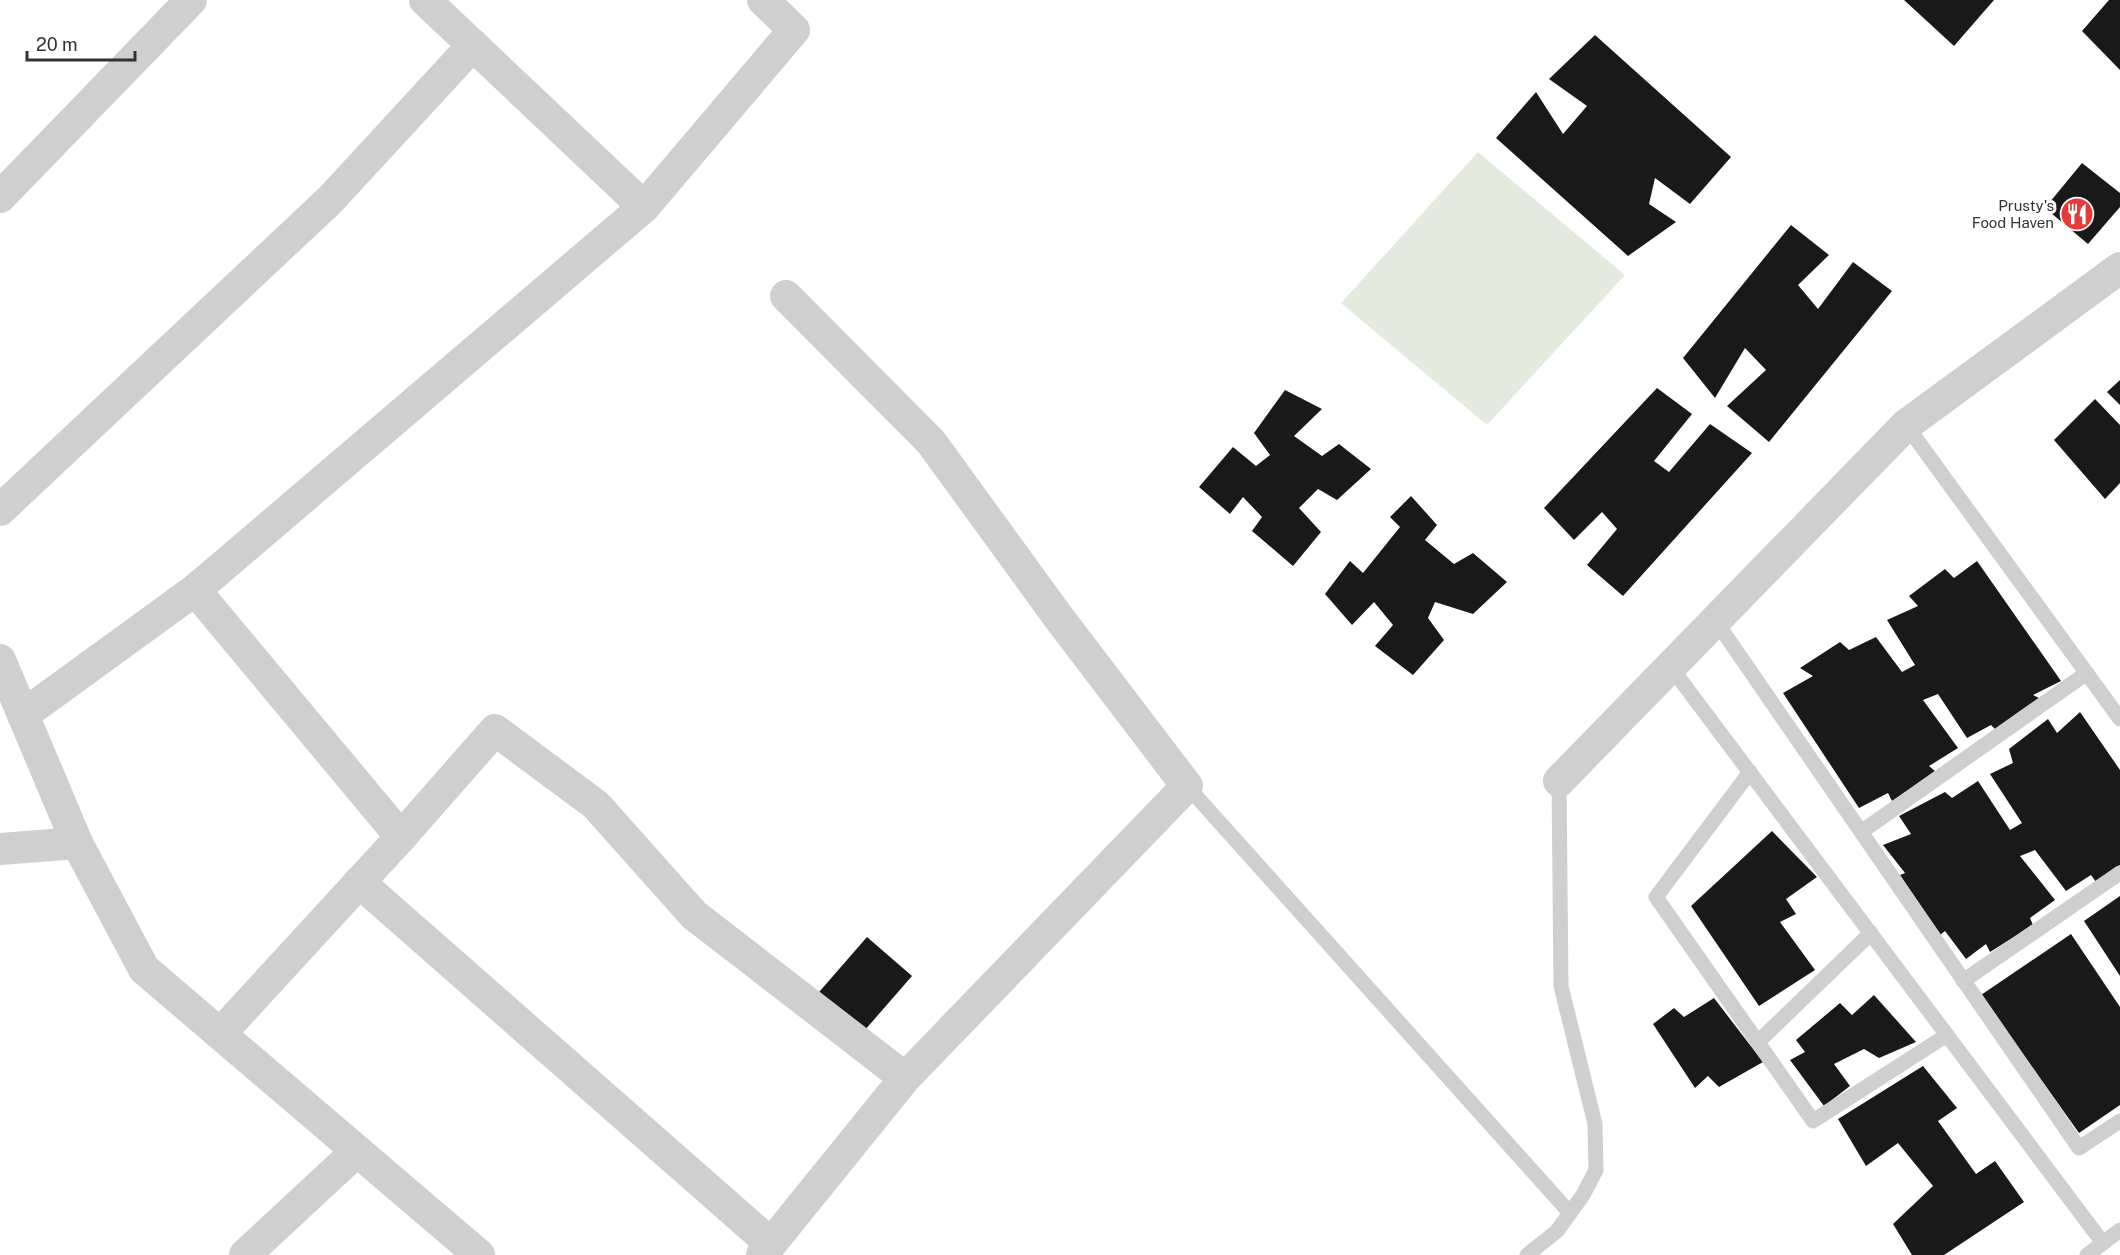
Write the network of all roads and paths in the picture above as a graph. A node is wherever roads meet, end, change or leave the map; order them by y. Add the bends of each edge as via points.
1 (191, 0) edge
2 (425, 0) edge
3 (763, 0) edge
4 (473, 45) junction
5 (0, 197) edge
6 (644, 207) junction
7 (2119, 266) edge
8 (786, 296) dead end
9 (1906, 425) junction
10 (0, 510) edge
11 (195, 590) junction
12 (1715, 620) junction
13 (0, 660) edge
14 (1670, 666) junction
15 (2087, 673) junction
16 (23, 714) junction
17 (2118, 714) edge
18 (1750, 772) junction
19 (1559, 781) joint
20 (1187, 786) junction
21 (1861, 832) junction
22 (401, 837) junction
23 (77, 843) junction
24 (0, 849) edge
25 (2120, 873) edge
26 (359, 882) junction
27 (1870, 933) junction
28 (1963, 981) junction
29 (220, 1034) junction
30 (1947, 1035) junction
31 (1758, 1042) junction
32 (904, 1078) junction
33 (2120, 1121) edge
34 (357, 1151) junction
35 (1570, 1213) junction
36 (2120, 1230) edge
37 (2103, 1243) junction
38 (766, 1249) edge
39 (245, 1255) edge
40 (478, 1255) edge
41 (1527, 1255) edge
42 (2088, 1255) edge

1 - 5 street
2 - 4 street
3 - 6 street via 794,30
4 - 6 street
4 - 10 street via 330,201
6 - 11 street
7 - 9 street
8 - 20 street via 931,442
9 - 12 street
9 - 15 lane
11 - 16 street
11 - 22 street
12 - 14 street
12 - 21 lane
13 - 16 street
14 - 18 lane
14 - 19 street
15 - 17 lane
15 - 21 lane
16 - 23 street
18 - 27 lane
18 - 31 lane via 1656,897
19 - 35 lane via 1561,986 1595,1124 1596,1170
20 - 32 street
20 - 35 lane
21 - 28 lane
22 - 26 street
22 - 32 street via 495,730 596,806 694,915
23 - 24 street
23 - 29 street via 144,969
25 - 28 lane
26 - 29 street
26 - 38 street
27 - 30 lane
27 - 31 lane
28 - 33 lane via 2079,1148
29 - 34 street
30 - 31 lane via 1813,1121
30 - 37 lane
32 - 38 street
34 - 39 street
34 - 40 street
35 - 41 lane via 1557,1231
36 - 37 lane
37 - 42 lane

